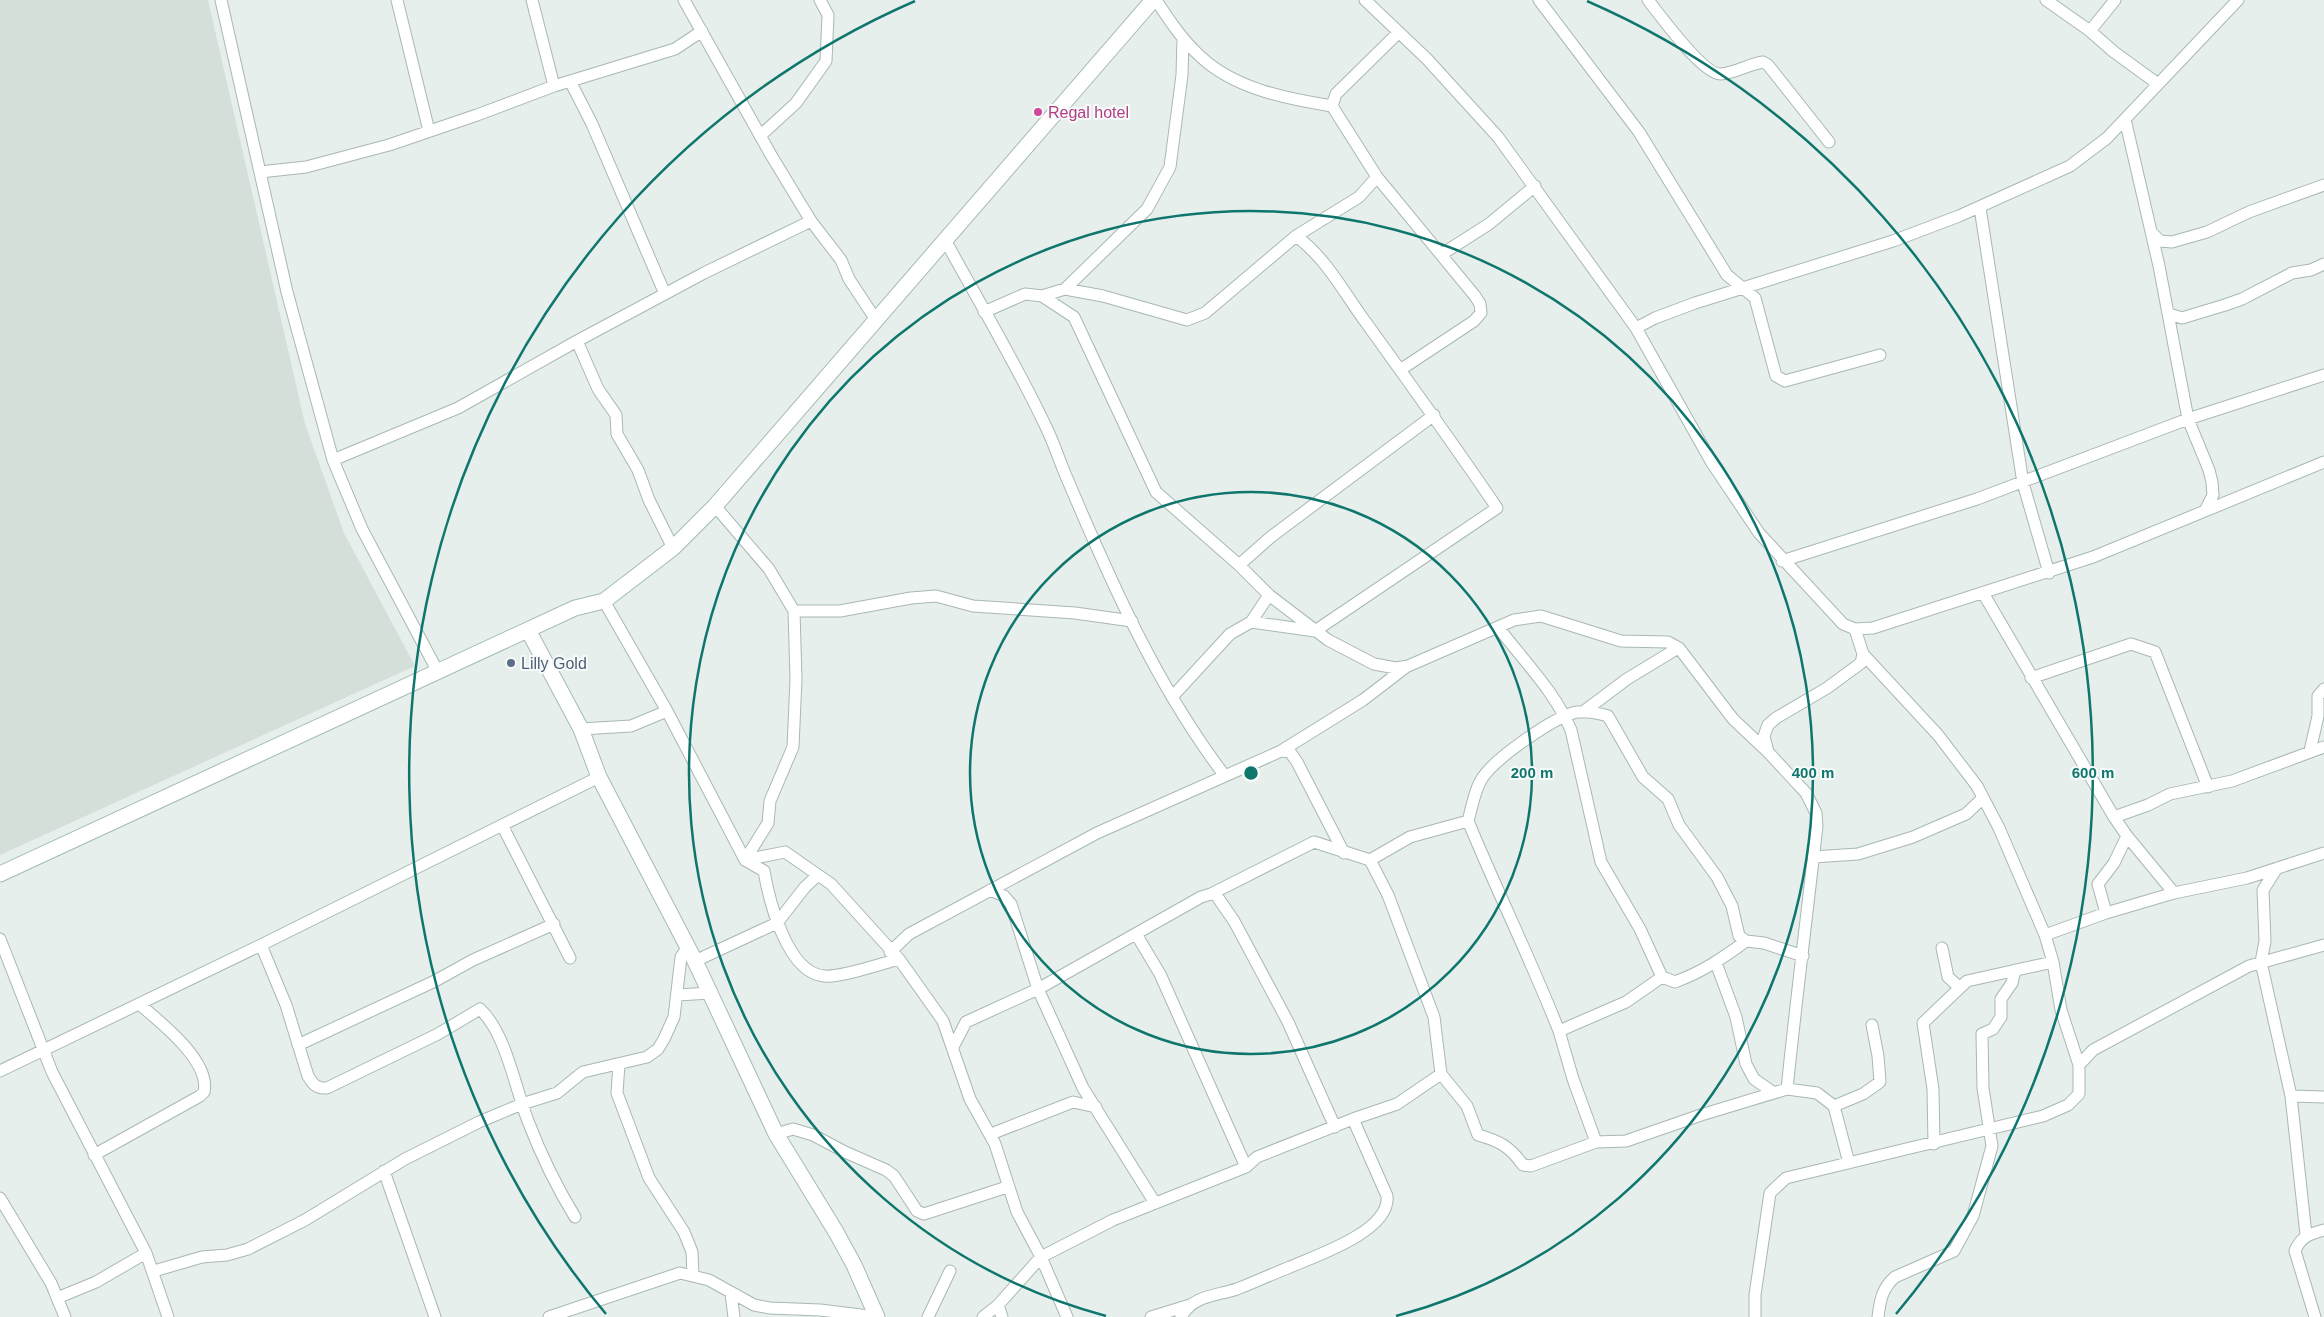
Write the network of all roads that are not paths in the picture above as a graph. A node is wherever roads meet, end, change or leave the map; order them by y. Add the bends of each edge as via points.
1 (221, 0) edge
2 (397, 0) edge
3 (532, 0) edge
4 (684, 0) edge
5 (820, 0) edge
6 (1154, 0) edge
7 (1365, 0) edge
8 (1539, 0) edge
9 (1648, 0) edge
10 (2046, 0) edge
11 (2115, 0) edge
12 (2238, 0) edge
13 (702, 31) junction
14 (2090, 31) junction
15 (1399, 32) junction
16 (1183, 39) junction
17 (570, 81) junction
18 (2158, 84) junction
19 (554, 86) junction
20 (1332, 106) junction
21 (2125, 120) junction
22 (429, 131) junction
23 (760, 136) junction
24 (1829, 142) dead end
25 (260, 172) junction
26 (1377, 177) junction
27 (1535, 186) junction
28 (2324, 186) edge
29 (1980, 208) junction
30 (811, 221) junction
31 (2152, 233) junction
32 (1296, 236) junction
33 (945, 240) junction
34 (2172, 242) junction
35 (1442, 254) junction
36 (2324, 264) edge
37 (2159, 266) junction
38 (1743, 288) junction
39 (1065, 289) junction
40 (664, 294) junction
41 (1042, 296) junction
42 (984, 312) junction
43 (2169, 314) junction
44 (2182, 318) junction
45 (876, 320) junction
46 (2171, 327) junction
47 (1636, 328) junction
48 (577, 341) junction
49 (1880, 355) dead end
50 (1400, 370) junction
51 (2324, 375) edge
52 (1434, 415) junction
53 (2188, 419) junction
54 (333, 460) junction
55 (2324, 462) edge
56 (2024, 483) junction
57 (716, 506) junction
58 (2206, 509) junction
59 (673, 548) junction
60 (1782, 561) junction
61 (1239, 565) junction
62 (2049, 573) junction
63 (1984, 593) junction
64 (1268, 595) junction
65 (604, 600) junction
66 (794, 611) junction
67 (1132, 621) junction
68 (1251, 622) junction
69 (1498, 627) junction
70 (1855, 629) junction
71 (528, 630) junction
72 (1315, 631) junction
73 (1678, 648) junction
74 (1864, 654) junction
75 (1408, 666) junction
76 (438, 672) junction
77 (2031, 678) junction
78 (2324, 688) edge
79 (1172, 697) junction
80 (667, 711) junction
81 (1583, 712) junction
82 (1565, 717) junction
83 (581, 729) junction
84 (2324, 747) edge
85 (1282, 751) junction
86 (2310, 751) junction
87 (1768, 752) junction
88 (1225, 776) junction
89 (599, 777) junction
90 (2208, 787) junction
91 (1984, 798) junction
92 (2114, 817) junction
93 (1326, 821) junction
94 (1468, 821) junction
95 (502, 825) junction
96 (2127, 836) junction
97 (1314, 842) junction
98 (1344, 853) junction
99 (2324, 853) edge
100 (1814, 857) junction
101 (745, 860) junction
102 (1370, 860) junction
103 (2277, 868) junction
104 (0, 874) edge
105 (818, 875) junction
106 (990, 890) junction
107 (2174, 893) junction
108 (1211, 894) junction
109 (2106, 912) junction
110 (777, 923) junction
111 (554, 924) junction
112 (1136, 934) junction
113 (2045, 935) junction
114 (0, 939) edge
115 (1746, 941) junction
116 (261, 945) junction
117 (2324, 945) edge
118 (1942, 948) dead end
119 (692, 954) junction
120 (894, 956) junction
121 (1803, 956) junction
122 (570, 958) dead end
123 (2053, 962) junction
124 (2261, 962) junction
125 (1716, 963) junction
126 (2015, 970) junction
127 (1662, 977) junction
128 (1960, 987) junction
129 (1038, 989) junction
130 (710, 993) junction
131 (678, 995) junction
132 (139, 1004) junction
133 (943, 1021) junction
134 (966, 1022) junction
135 (1872, 1025) dead end
136 (1560, 1031) junction
137 (298, 1045) junction
138 (953, 1047) junction
139 (43, 1050) junction
140 (619, 1064) junction
141 (2079, 1065) junction
142 (0, 1071) edge
143 (1441, 1074) junction
144 (1083, 1088) junction
145 (1787, 1089) junction
146 (1774, 1093) junction
147 (2291, 1096) junction
148 (2324, 1097) edge
149 (1073, 1102) junction
150 (522, 1104) junction
151 (1834, 1106) junction
152 (1096, 1107) junction
153 (1353, 1118) junction
154 (1335, 1127) junction
155 (1990, 1129) junction
156 (776, 1134) junction
157 (991, 1134) junction
158 (1596, 1142) junction
159 (1934, 1144) junction
160 (94, 1155) junction
161 (1849, 1163) junction
162 (1246, 1166) junction
163 (384, 1171) junction
164 (1007, 1187) junction
165 (0, 1198) edge
166 (1155, 1203) junction
167 (575, 1217) dead end
168 (2324, 1230) edge
169 (2306, 1235) junction
170 (146, 1253) junction
171 (1041, 1257) junction
172 (154, 1271) junction
173 (950, 1271) dead end
174 (693, 1275) junction
175 (731, 1294) junction
176 (57, 1298) junction
177 (998, 1305) junction
178 (1190, 1305) junction
179 (65, 1317) edge
180 (168, 1317) edge
181 (435, 1317) edge
182 (548, 1317) edge
183 (734, 1317) edge
184 (877, 1317) edge
185 (928, 1317) edge
186 (982, 1317) edge
187 (1002, 1317) edge
188 (1067, 1317) edge
189 (1151, 1317) edge
190 (1181, 1317) edge
191 (1755, 1317) edge
192 (1878, 1317) edge
193 (2315, 1317) edge

1 - 25 street
2 - 22 street
3 - 19 street
4 - 13 street
5 - 23 street via 828,15 826,61 796,103
6 - 16 street
6 - 33 main road
7 - 15 street
8 - 38 street via 1639,132 1727,275
9 - 24 street via 1688,50 1714,72 1721,74 1763,62 1768,65
10 - 14 street
11 - 14 street
12 - 18 street
13 - 17 street via 674,49
13 - 23 street
14 - 18 street
15 - 20 street via 1336,94
15 - 27 street via 1498,138
16 - 20 street via 1202,59 1235,80 1296,100
16 - 39 street via 1170,167 1147,209
17 - 19 street
17 - 40 street via 592,124
18 - 21 street
19 - 22 street
20 - 26 street
21 - 29 street via 2070,166
21 - 31 street
22 - 25 street via 306,167
23 - 30 street
25 - 54 street via 287,292
26 - 32 street via 1359,197
26 - 35 street
27 - 35 street via 1489,224
27 - 47 street
28 - 34 street via 2249,212 2216,230
29 - 38 street via 1893,241
29 - 56 street
30 - 40 street
30 - 45 street via 841,260 849,279
31 - 34 street via 2160,240
31 - 37 street
32 - 39 street via 1205,314 1187,320 1103,296
32 - 50 street via 1322,259
33 - 42 street
33 - 45 main road
34 - 37 street via 2164,250
35 - 50 street via 1475,296 1481,313 1474,321
36 - 44 street via 2292,273 2242,299
37 - 43 street
38 - 47 street via 1655,318
38 - 49 street via 1756,298 1776,376 1780,380
39 - 41 street
40 - 48 street
41 - 42 street via 1024,294
41 - 61 street via 1074,317 1156,492
42 - 67 street via 1024,381 1047,429
43 - 44 street
43 - 46 street
44 - 46 street
45 - 57 main road
46 - 53 street
47 - 60 street via 1712,463
48 - 54 street via 458,408
48 - 59 street via 598,389 616,415 617,434 638,470
50 - 52 street
51 - 53 street
52 - 61 street via 1272,536
52 - 72 street via 1498,508
53 - 56 street
53 - 58 street via 2212,482 2213,495
54 - 76 street via 362,529
55 - 58 street
56 - 60 street
56 - 62 street
57 - 59 main road
57 - 66 street via 765,564
58 - 62 street
59 - 65 main road
60 - 70 street via 1843,624
61 - 64 street
62 - 63 street
63 - 70 street via 1873,628
63 - 77 street
64 - 68 street
64 - 72 street
65 - 71 main road via 575,608
65 - 80 street
66 - 67 street via 840,611 925,596 973,606 1075,612
66 - 101 street via 793,747 770,801 768,823
67 - 79 street
68 - 72 street
68 - 79 street via 1230,634
69 - 73 street via 1514,620 1541,616 1621,641 1668,642
69 - 75 street
69 - 82 street
70 - 74 street
71 - 76 main road
71 - 83 main road
72 - 75 street via 1374,664 1396,668
73 - 81 street via 1627,679
73 - 87 street via 1733,719
74 - 87 street via 1862,663 1768,725 1764,736
74 - 91 street via 1938,735
75 - 85 street via 1363,700
76 - 104 main road
77 - 90 street via 2132,644 2155,652
77 - 92 street
78 - 86 street via 2318,696 2318,716
79 - 88 street via 1201,745
80 - 83 street via 631,726
80 - 101 street
81 - 82 street
81 - 115 street via 1608,716 1643,776 1668,799 1679,825 1717,877 1732,906 1739,936
82 - 94 street via 1532,736 1491,767 1481,779
82 - 127 street via 1571,730 1601,862 1640,929
83 - 89 main road
84 - 86 street
85 - 88 street
85 - 93 street via 1290,752
86 - 90 street
87 - 100 street via 1813,803 1817,826
88 - 106 street via 1097,833
89 - 95 street
89 - 119 main road
90 - 92 street via 2170,794
91 - 100 street via 1966,814 1913,837 1858,854
91 - 113 street
92 - 96 street
93 - 97 street
93 - 98 street
94 - 102 street via 1410,837
94 - 136 street
95 - 111 street
95 - 116 street
96 - 107 street
96 - 109 street via 2114,863 2098,884
97 - 98 street
97 - 108 street
98 - 102 street
99 - 103 street
100 - 121 street
101 - 105 street via 784,852
101 - 110 street via 764,871
102 - 143 street via 1388,895 1434,1017
103 - 107 street
103 - 124 street via 2263,890 2265,940
105 - 110 street
105 - 120 street via 831,884
106 - 120 street via 909,934
106 - 129 street via 1004,896 1011,904
107 - 109 street
108 - 112 street
108 - 154 street via 1222,900 1288,1022
109 - 113 street
110 - 119 street
110 - 120 street via 805,968 822,976 836,976
111 - 122 street
111 - 137 street
112 - 129 street
112 - 162 street via 1160,974
113 - 123 street
114 - 139 street
115 - 121 street via 1764,943
115 - 125 street
116 - 132 street
116 - 137 street via 286,1005
117 - 124 street
118 - 128 street via 1948,977
119 - 130 main road
119 - 131 street via 681,957
120 - 133 street
121 - 145 street
123 - 126 street
123 - 141 street via 2061,1010
124 - 141 street via 2126,1031 2093,1050
124 - 147 street
125 - 127 street via 1675,982
125 - 146 street via 1736,1017 1746,1064 1754,1079
126 - 128 street via 1967,981
126 - 155 street via 2012,983 2001,999 2001,1017 1993,1028 1982,1034 1984,1088
127 - 136 street via 1626,1002
128 - 159 street via 1923,1023 1933,1089
129 - 134 street
129 - 144 street
130 - 131 street
130 - 156 main road
131 - 140 street via 674,1017 658,1049 636,1061
132 - 139 street
132 - 160 street via 187,1048 202,1074 204,1092
133 - 134 street
133 - 138 street
134 - 138 street
135 - 151 street via 1880,1082 1863,1094
136 - 158 street via 1573,1080
137 - 150 street via 313,1084 320,1089 327,1088 438,1034 480,1009 494,1026
138 - 157 street via 970,1099
139 - 142 street
139 - 160 street
140 - 150 street via 583,1072 557,1093
140 - 174 street via 616,1093 649,1178 684,1232 692,1252
141 - 155 street via 2079,1094 2068,1105 2043,1116
143 - 153 street via 1396,1104
143 - 158 street via 1467,1106 1478,1135 1511,1148 1523,1165 1531,1166
144 - 149 street
144 - 152 street
145 - 146 street
145 - 151 street via 1816,1093
146 - 158 street via 1626,1141
147 - 148 street
147 - 169 street
149 - 152 street
149 - 157 street
150 - 163 street via 479,1122
150 - 167 street via 554,1183
151 - 161 street
152 - 166 street
153 - 154 street
153 - 178 street via 1387,1196 1384,1212 1368,1229 1342,1245
154 - 162 street via 1257,1157
155 - 159 street
155 - 192 street via 1992,1146 1973,1216 1963,1238 1948,1256 1889,1282 1883,1292
156 - 164 street via 794,1129 814,1135 886,1170 894,1176 917,1210 924,1214
156 - 184 main road via 836,1232
157 - 164 street
159 - 161 street
160 - 170 street
161 - 191 street via 1786,1178 1770,1193 1755,1295
162 - 166 street
163 - 172 street via 305,1220 248,1249 202,1257
163 - 181 street
164 - 171 street via 1016,1212
165 - 176 street via 36,1256
166 - 171 street via 1113,1220
168 - 169 street
169 - 193 street via 2298,1242 2295,1251
170 - 172 street
170 - 176 street via 96,1282
171 - 177 street
171 - 188 street
172 - 180 street
173 - 185 street
174 - 175 street via 709,1280
174 - 182 street via 680,1273
175 - 183 street
175 - 184 street via 754,1305 770,1308
176 - 179 street
177 - 186 street
177 - 187 street
178 - 189 street
178 - 190 street

